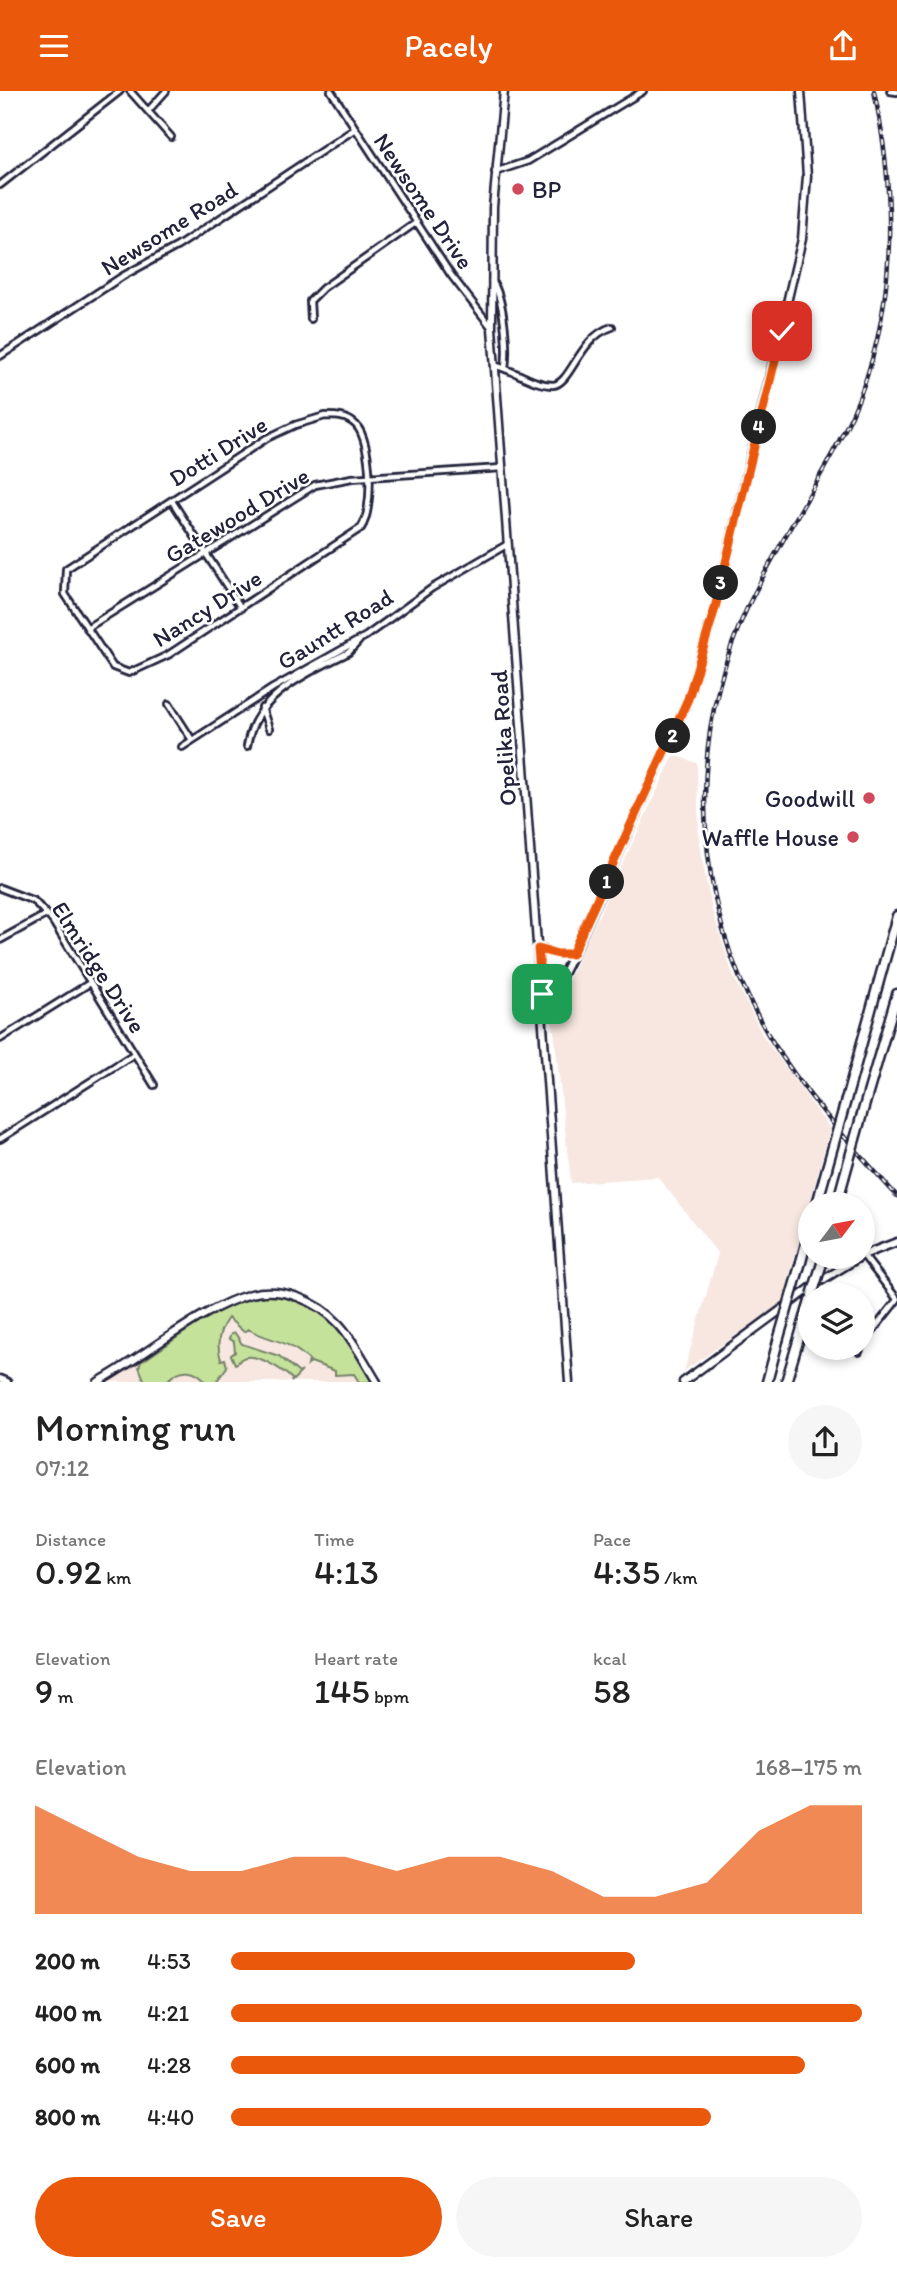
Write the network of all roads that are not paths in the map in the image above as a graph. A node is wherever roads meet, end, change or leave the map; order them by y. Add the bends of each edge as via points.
1 (120, 91) edge
2 (130, 91) edge
3 (166, 91) edge
4 (331, 91) edge
5 (504, 91) edge
6 (643, 91) edge
7 (801, 91) edge
8 (890, 91) edge
9 (897, 92) edge
10 (148, 111) junction
11 (355, 129) junction
12 (171, 137) dead end
13 (495, 172) junction
14 (0, 185) edge
15 (417, 222) junction
16 (492, 281) junction
17 (311, 319) dead end
18 (612, 327) dead end
19 (492, 328) junction
20 (0, 356) edge
21 (496, 366) junction
22 (505, 368) junction
23 (502, 468) junction
24 (369, 477) junction
25 (172, 501) junction
26 (509, 544) junction
27 (206, 552) junction
28 (63, 575) joint
29 (241, 608) junction
30 (87, 628) junction
31 (360, 640) junction
32 (169, 704) dead end
33 (262, 707) junction
34 (269, 729) dead end
35 (192, 740) junction
36 (247, 746) dead end
37 (182, 747) dead end
38 (0, 888) edge
39 (47, 914) junction
40 (897, 916) edge
41 (0, 940) edge
42 (538, 949) junction
43 (572, 954) junction
44 (90, 983) junction
45 (897, 994) edge
46 (543, 1012) junction
47 (0, 1039) edge
48 (134, 1053) junction
49 (154, 1085) dead end
50 (0, 1139) edge
51 (820, 1192) edge
52 (840, 1192) edge
53 (897, 1242) edge
54 (875, 1251) edge
55 (798, 1269) edge
56 (841, 1269) edge
57 (873, 1269) edge
58 (897, 1299) edge
59 (875, 1327) edge
60 (798, 1341) edge
61 (0, 1379) edge
62 (7, 1382) edge
63 (98, 1382) edge
64 (377, 1382) edge
65 (569, 1382) edge
66 (683, 1382) edge
67 (767, 1382) edge
68 (786, 1382) edge

1 - 14 street
2 - 10 street
3 - 10 street
4 - 11 street, Newsome Drive
5 - 13 street, Opelika Road
6 - 13 street via 538,156
7 - 43 street via 807,176 802,239 715,608 677,728
8 - 9 street
10 - 12 street
11 - 15 street, Newsome Drive
11 - 20 street, Newsome Road
13 - 16 street, Opelika Road
15 - 17 street via 314,296 309,307
15 - 19 street, Newsome Drive
16 - 19 street, Opelika Road
16 - 22 street via 501,296
18 - 22 street via 581,349 568,377 558,384
19 - 21 street, Opelika Road
21 - 22 street
21 - 23 street, Opelika Road
23 - 24 street, Gatewood Drive
23 - 26 street, Opelika Road
24 - 25 street, Dotti Drive via 358,427 349,419 325,416 267,438
24 - 27 street, Gatewood Drive via 315,485
24 - 29 street, Nancy Drive via 369,514 361,528
25 - 27 street
25 - 28 street, Dotti Drive via 81,557
26 - 31 street, Gauntt Road via 432,588
26 - 42 street, Opelika Road
27 - 29 street
27 - 30 street, Gatewood Drive
28 - 30 street, Nancy Drive via 65,594
29 - 30 street, Nancy Drive via 168,655 129,673 113,667
31 - 33 street via 354,649
31 - 35 street, Gauntt Road
32 - 35 street
33 - 34 street
33 - 36 street
35 - 37 street, Gauntt Road
38 - 39 street, Elmridge Drive via 34,901
39 - 41 street
39 - 44 street, Elmridge Drive
40 - 51 highway, bridge
42 - 43 street
42 - 46 street, Opelika Road
43 - 46 street
44 - 47 street
44 - 48 street, Elmridge Drive
45 - 52 highway, bridge
46 - 65 street, Opelika Road
48 - 49 street, Elmridge Drive
48 - 50 street
53 - 54 street
55 - 67 highway, bridge
56 - 66 street
57 - 58 street
58 - 59 street
60 - 68 highway
61 - 62 street
63 - 64 street via 223,1305 253,1294 274,1293 315,1303 339,1324

